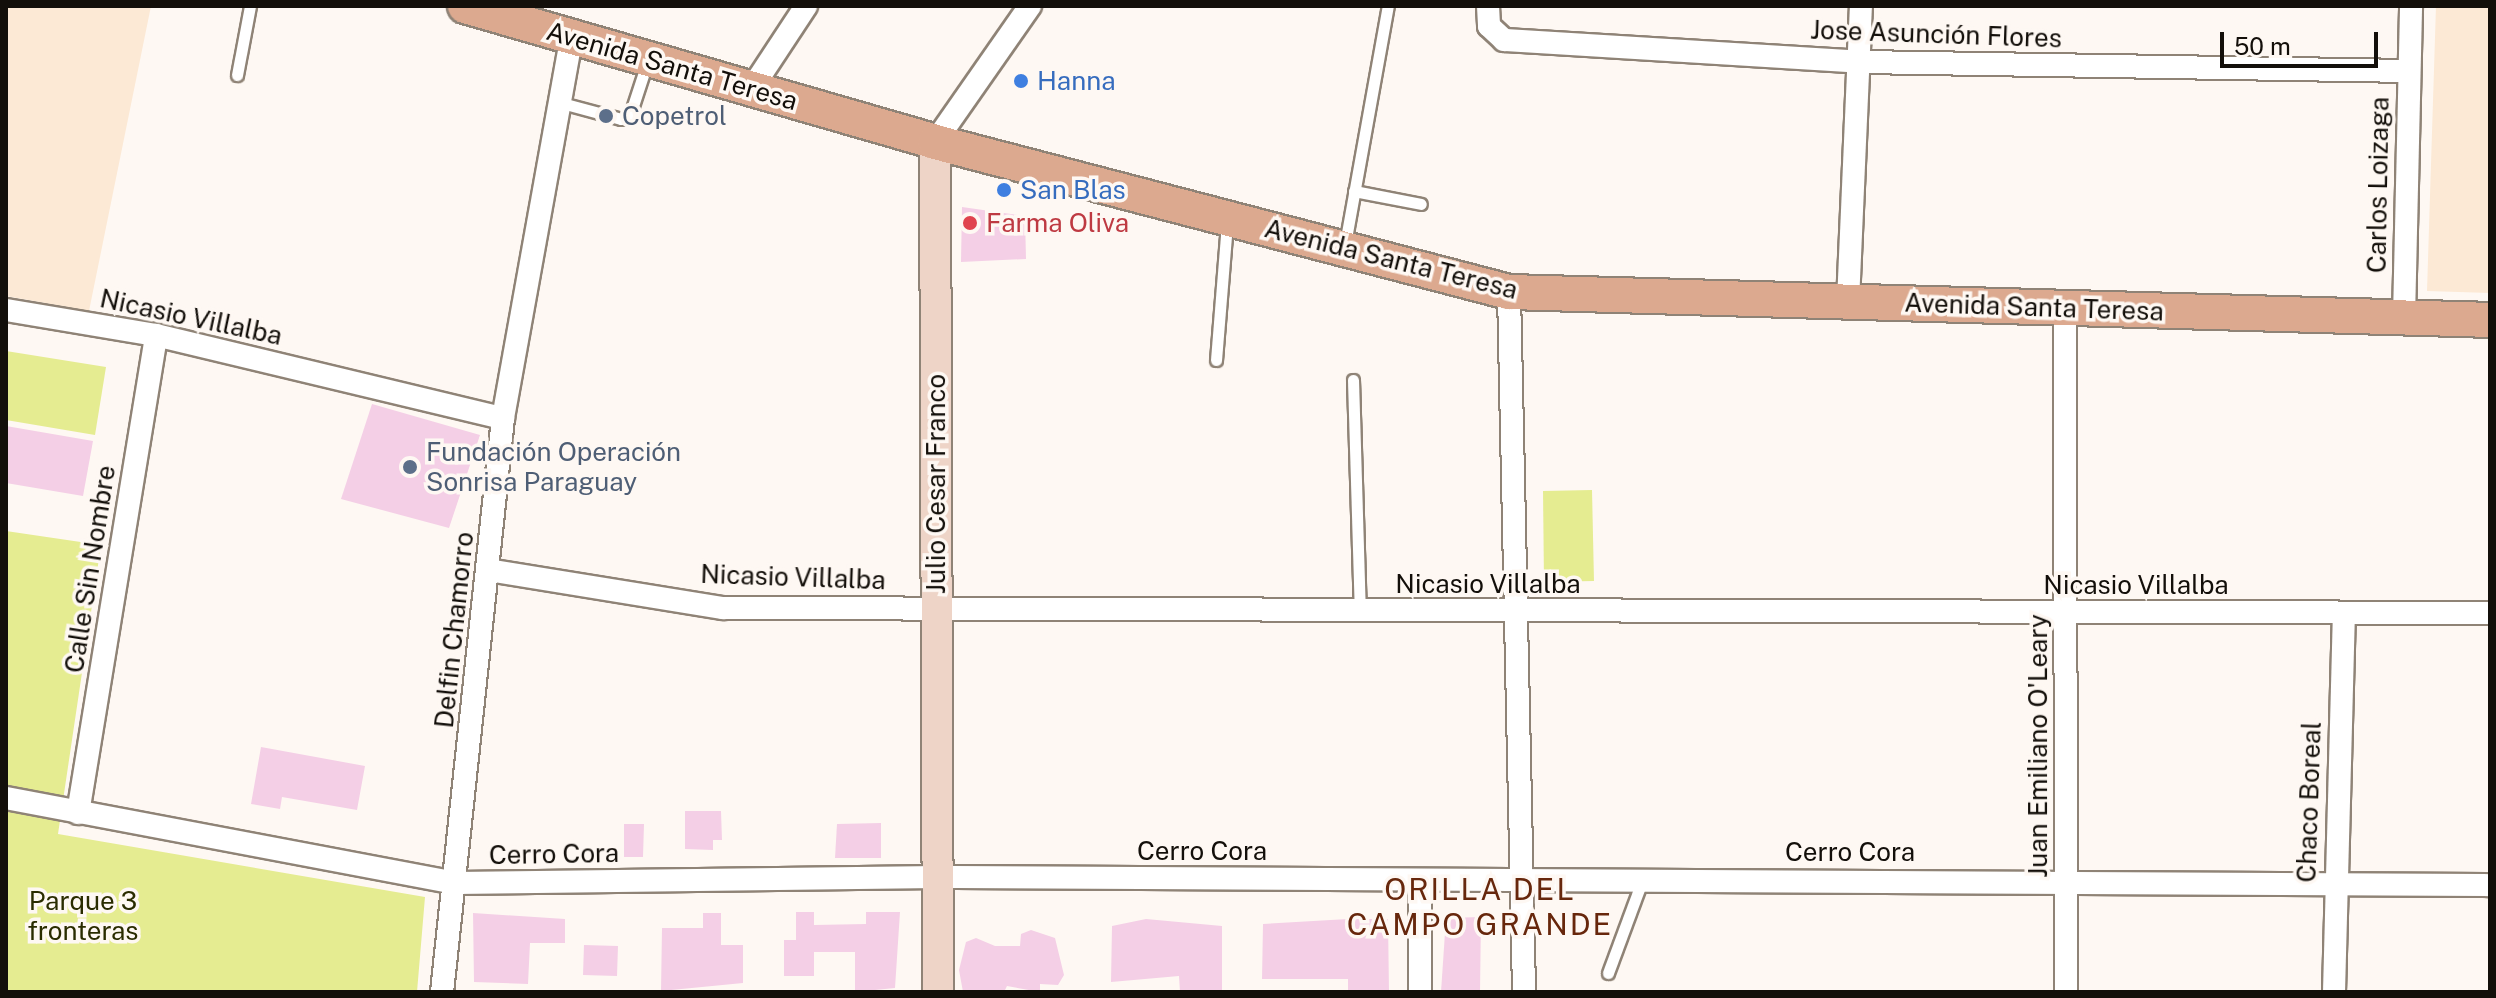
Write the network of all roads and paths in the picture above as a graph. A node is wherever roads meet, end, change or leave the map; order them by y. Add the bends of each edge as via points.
1 (250, 6) edge
2 (465, 6) edge
3 (806, 6) edge
4 (1030, 6) edge
5 (1388, 6) edge
6 (1488, 6) edge
7 (1861, 6) edge
8 (2411, 6) edge
9 (571, 39) junction
10 (648, 60) junction
11 (1861, 62) junction
12 (2409, 71) junction
13 (237, 75) dead end
14 (752, 88) junction
15 (557, 102) junction
16 (935, 142) junction
17 (1354, 191) junction
18 (1421, 204) dead end
19 (1227, 218) junction
20 (1344, 249) junction
21 (1509, 292) junction
22 (1848, 302) junction
23 (2065, 308) junction
24 (6, 310) edge
25 (2404, 318) junction
26 (2490, 320) edge
27 (156, 335) junction
28 (1216, 360) dead end
29 (1353, 380) dead end
30 (503, 418) junction
31 (488, 570) junction
32 (937, 609) junction
33 (1360, 612) junction
34 (2067, 612) junction
35 (1520, 613) junction
36 (2490, 613) edge
37 (2344, 614) junction
38 (6, 798) edge
39 (78, 813) junction
40 (938, 877) junction
41 (2065, 878) junction
42 (1420, 881) junction
43 (1642, 881) junction
44 (1523, 882) junction
45 (456, 883) junction
46 (2333, 884) junction
47 (2490, 885) edge
48 (1608, 973) dead end
49 (442, 992) edge
50 (938, 992) edge
51 (1420, 992) edge
52 (1524, 992) edge
53 (2066, 992) edge
54 (2334, 992) edge

1 - 13 lane
2 - 9 main road, Avenida Santa Teresa
3 - 14 street
4 - 16 street
5 - 17 lane
6 - 11 street, Jose Asunción Flores via 1489,26 1504,40
7 - 11 street
8 - 12 street, Carlos Loizaga
9 - 10 main road, Avenida Santa Teresa
9 - 15 street, Delfin Chamorro
10 - 14 main road, Avenida Santa Teresa
10 - 15 lane via 630,115 621,119
11 - 12 street, Jose Asunción Flores
11 - 22 street
12 - 25 street, Carlos Loizaga
14 - 16 main road, Avenida Santa Teresa
15 - 30 street, Delfin Chamorro
16 - 19 main road, Avenida Santa Teresa
16 - 32 street, Julio Cesar Franco
17 - 18 lane
17 - 20 lane
19 - 20 main road, Avenida Santa Teresa
19 - 28 lane
20 - 21 main road, Avenida Santa Teresa
21 - 22 main road, Avenida Santa Teresa
21 - 35 street
22 - 23 main road, Avenida Santa Teresa
23 - 25 main road, Avenida Santa Teresa
23 - 34 street, Juan Emiliano O'Leary
24 - 27 street, Nicasio Villalba
25 - 26 main road, Avenida Santa Teresa
27 - 30 street, Nicasio Villalba
27 - 39 street, Calle Sin Nombre
29 - 33 lane
30 - 31 street, Delfin Chamorro
31 - 32 street, Nicasio Villalba via 723,608
31 - 45 street, Delfin Chamorro
32 - 33 street, Nicasio Villalba
32 - 40 street, Julio Cesar Franco
33 - 35 street, Nicasio Villalba
34 - 35 street, Nicasio Villalba
34 - 37 street, Nicasio Villalba
34 - 41 street, Juan Emiliano O'Leary
35 - 44 street
36 - 37 street, Nicasio Villalba
37 - 46 street, Chaco Boreal
38 - 39 street, Cerro Cora
39 - 45 street, Cerro Cora
40 - 42 street, Cerro Cora
40 - 45 street, Cerro Cora
40 - 50 street, Julio Cesar Franco
41 - 43 street, Cerro Cora
41 - 46 street, Cerro Cora
41 - 53 street, Juan Emiliano O'Leary
42 - 44 street, Cerro Cora
42 - 51 street
43 - 44 street, Cerro Cora
43 - 48 lane
44 - 52 street
45 - 49 street, Delfin Chamorro
46 - 47 street, Cerro Cora
46 - 54 street, Chaco Boreal

